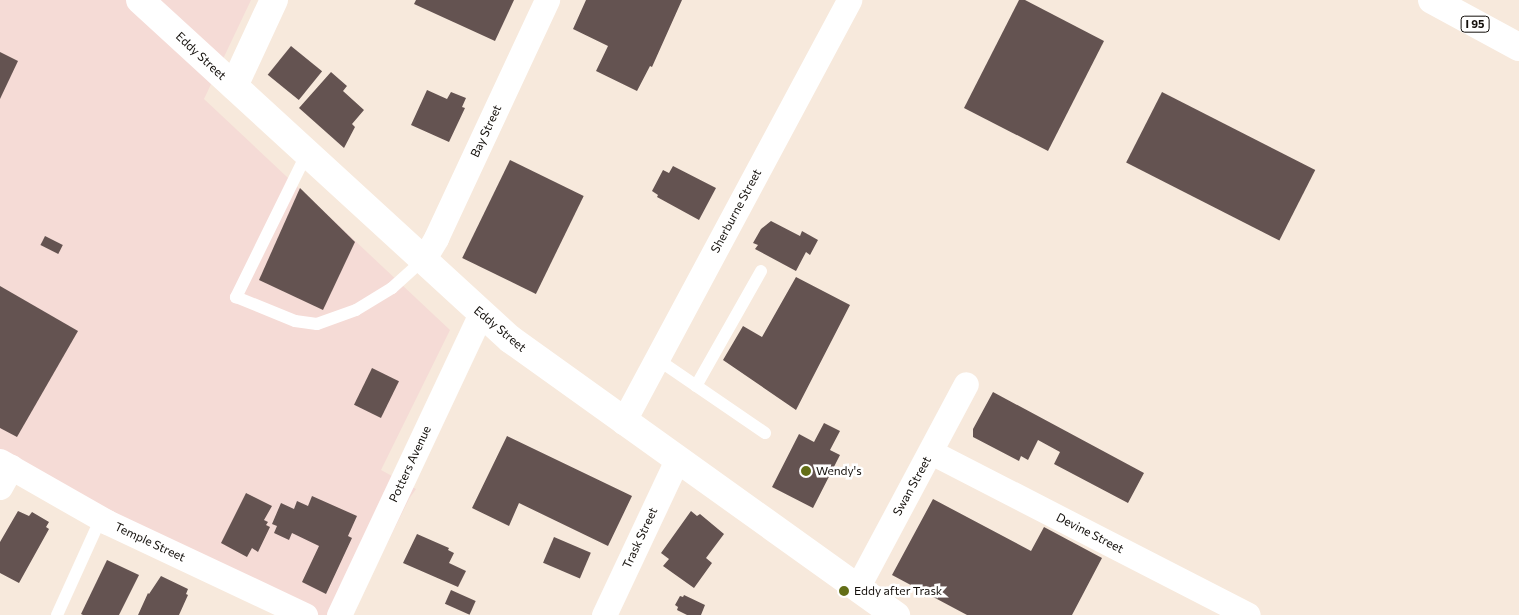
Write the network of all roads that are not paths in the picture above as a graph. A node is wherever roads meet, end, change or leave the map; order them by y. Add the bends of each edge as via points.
1 (140, 0) edge
2 (274, 0) edge
3 (546, 0) edge
4 (849, 0) edge
5 (1432, 0) edge
6 (1519, 47) edge
7 (234, 86) junction
8 (306, 153) junction
9 (423, 260) junction
10 (760, 271) dead end
11 (481, 313) junction
12 (657, 359) junction
13 (966, 384) dead end
14 (696, 386) junction
15 (624, 422) junction
16 (765, 433) dead end
17 (931, 452) junction
18 (677, 460) junction
19 (4, 472) edge
20 (101, 518) junction
21 (866, 601) edge
22 (57, 615) edge
23 (305, 615) edge
24 (339, 615) edge
25 (604, 615) edge
26 (896, 615) edge
27 (1248, 615) edge

1 - 7 main road, Eddy Street
2 - 7 main road
3 - 9 street, Bay Street
4 - 12 street, Sherburne Street
5 - 6 main road, I 95
7 - 8 main road, Eddy Street
8 - 9 main road, Eddy Street
8 - 9 lane via 236,297 295,321 317,324 356,310 392,288
9 - 11 main road, Eddy Street
10 - 14 lane
11 - 15 main road, Eddy Street via 520,347
11 - 24 street, Potters Avenue
12 - 14 lane
12 - 15 street, Sherburne Street
13 - 17 street, Swan Street
14 - 16 lane
15 - 18 main road, Eddy Street
17 - 21 street, Swan Street
17 - 27 street, Devine Street
18 - 21 main road, Eddy Street
18 - 25 street, Trask Street
19 - 20 street, Temple Street
20 - 22 lane
20 - 23 street, Temple Street
21 - 26 main road, Eddy Street

